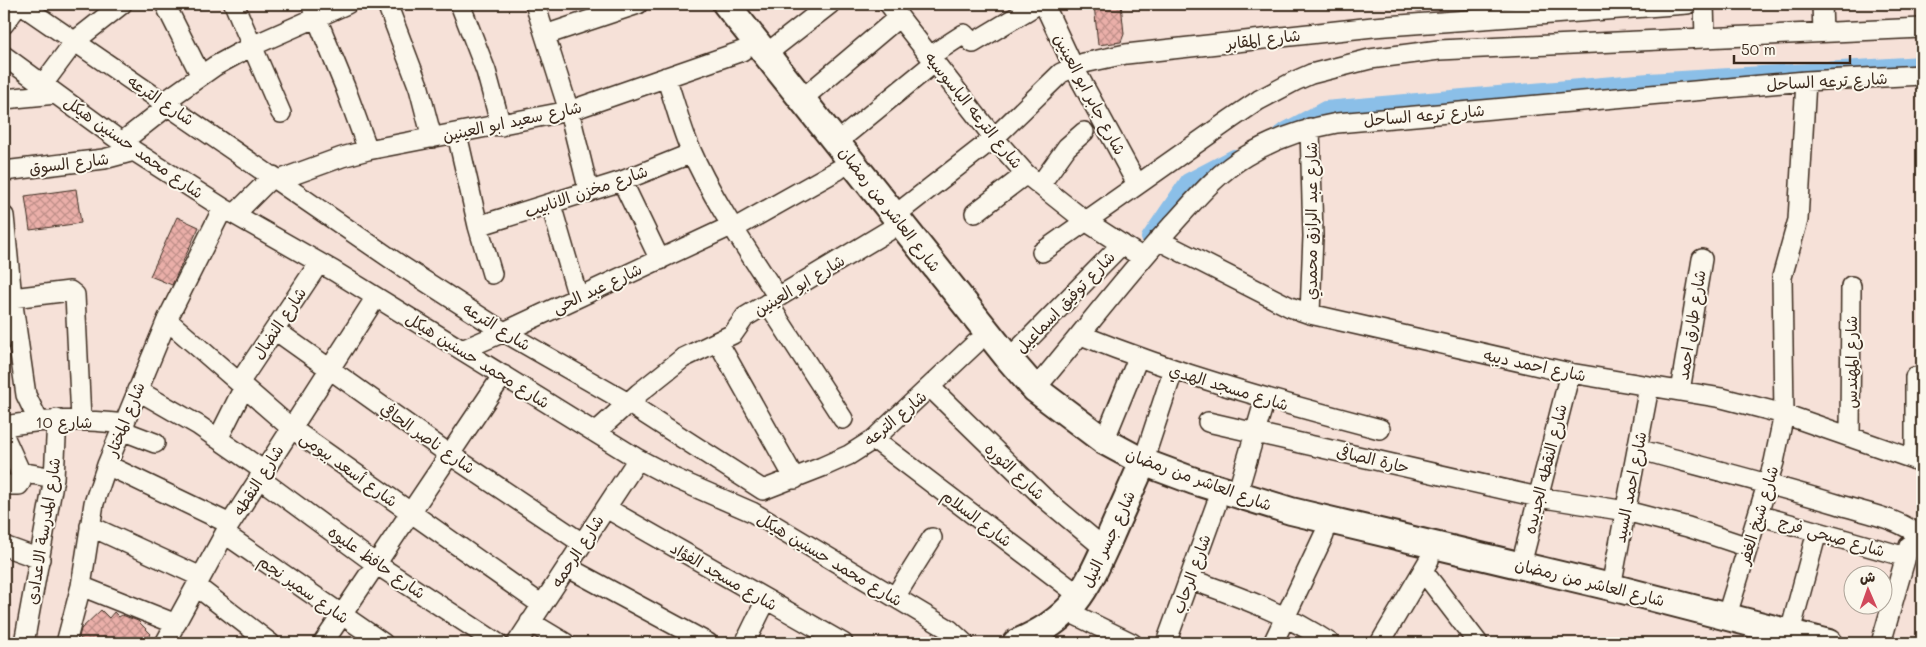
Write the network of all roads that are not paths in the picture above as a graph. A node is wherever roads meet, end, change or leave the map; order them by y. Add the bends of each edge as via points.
1 (19, 4) edge
2 (122, 4) edge
3 (165, 4) edge
4 (234, 4) edge
5 (347, 4) edge
6 (387, 4) edge
7 (460, 4) edge
8 (535, 4) edge
9 (638, 4) edge
10 (830, 4) edge
11 (1038, 4) edge
12 (1044, 4) edge
13 (1687, 4) edge
14 (1704, 4) edge
15 (1822, 4) edge
16 (726, 5) edge
17 (897, 8) edge
18 (314, 10) edge
19 (4, 24) edge
20 (1922, 28) edge
21 (1823, 32) junction
22 (545, 35) junction
23 (1706, 37) junction
24 (75, 41) junction
25 (252, 46) junction
26 (754, 53) junction
27 (4, 56) edge
28 (932, 59) junction
29 (1073, 66) junction
30 (1922, 75) edge
31 (201, 76) junction
32 (666, 77) junction
33 (1806, 81) junction
34 (50, 89) junction
35 (4, 99) edge
36 (802, 99) junction
37 (166, 104) junction
38 (569, 111) junction
39 (281, 113) dead end
40 (501, 126) junction
41 (1310, 128) junction
42 (1084, 132) dead end
43 (457, 134) junction
44 (432, 138) junction
45 (994, 138) junction
46 (837, 142) junction
47 (128, 147) junction
48 (368, 150) junction
49 (692, 153) junction
50 (838, 170) junction
51 (4, 171) edge
52 (276, 178) junction
53 (1033, 179) junction
54 (622, 181) junction
55 (1137, 184) junction
56 (589, 192) junction
57 (551, 205) junction
58 (229, 211) junction
59 (975, 213) dead end
60 (4, 216) edge
61 (1084, 220) junction
62 (891, 223) junction
63 (478, 226) junction
64 (732, 227) junction
65 (1158, 240) junction
66 (1122, 244) junction
67 (1042, 252) dead end
68 (1143, 258) junction
69 (1702, 259) dead end
70 (660, 260) junction
71 (319, 263) junction
72 (6, 267) edge
73 (492, 274) dead end
74 (1851, 286) dead end
75 (376, 297) junction
76 (578, 297) junction
77 (12, 298) junction
78 (773, 300) junction
79 (1310, 314) junction
80 (166, 320) junction
81 (275, 330) junction
82 (504, 332) junction
83 (1081, 335) junction
84 (718, 342) junction
85 (976, 343) junction
86 (462, 350) junction
87 (1138, 358) junction
88 (1009, 359) junction
89 (329, 369) junction
90 (1173, 371) junction
91 (1570, 373) junction
92 (503, 375) junction
93 (1915, 377) dead end
94 (242, 385) junction
95 (1650, 387) junction
96 (931, 388) junction
97 (1036, 389) junction
98 (137, 390) junction
99 (1680, 392) junction
100 (1265, 399) junction
101 (628, 403) junction
102 (1784, 414) junction
103 (81, 419) junction
104 (843, 419) dead end
105 (48, 420) junction
106 (1208, 422) dead end
107 (4, 426) edge
108 (123, 427) junction
109 (291, 428) junction
110 (1380, 429) dead end
111 (596, 432) junction
112 (1255, 432) junction
113 (4, 436) edge
114 (1850, 437) junction
115 (218, 439) junction
116 (874, 439) junction
117 (1104, 441) junction
118 (155, 443) dead end
119 (1638, 449) junction
120 (449, 454) junction
121 (638, 459) junction
122 (1919, 461) edge
123 (107, 465) junction
124 (1140, 469) junction
125 (20, 472) junction
126 (261, 475) junction
127 (54, 478) junction
128 (795, 479) junction
129 (1767, 483) junction
130 (4, 485) edge
131 (1538, 497) junction
132 (1226, 500) junction
133 (606, 508) junction
134 (1626, 511) junction
135 (410, 513) junction
136 (1758, 515) junction
137 (90, 526) junction
138 (227, 529) junction
139 (1817, 532) junction
140 (1918, 534) edge
141 (1324, 535) junction
142 (932, 538) dead end
143 (582, 543) junction
144 (4, 546) edge
145 (1748, 547) junction
146 (1104, 548) junction
147 (1906, 557) junction
148 (40, 559) junction
149 (376, 564) junction
150 (1426, 565) junction
151 (1520, 565) junction
152 (567, 567) junction
153 (1189, 579) junction
154 (199, 582) junction
155 (81, 586) junction
156 (1611, 587) junction
157 (895, 597) junction
158 (766, 600) junction
159 (1074, 604) junction
160 (542, 605) junction
161 (341, 615) junction
162 (1727, 616) junction
163 (1285, 618) junction
164 (530, 622) junction
165 (176, 624) junction
166 (1772, 640) edge
167 (24, 643) edge
168 (66, 643) edge
169 (165, 643) edge
170 (270, 643) edge
171 (323, 643) edge
172 (383, 643) edge
173 (497, 643) edge
174 (517, 643) edge
175 (565, 643) edge
176 (708, 643) edge
177 (745, 643) edge
178 (842, 643) edge
179 (964, 643) edge
180 (1016, 643) edge
181 (1132, 643) edge
182 (1166, 643) edge
183 (1273, 643) edge
184 (1330, 643) edge
185 (1380, 643) edge
186 (1478, 643) edge
187 (1829, 643) edge
188 (1881, 643) edge

1 - 19 street
1 - 24 street, شارع الترعه
2 - 24 street
3 - 31 street
4 - 25 street
5 - 18 street
6 - 44 street via 419,88
7 - 40 street via 486,71
8 - 22 street
9 - 22 street
10 - 26 street, شارع سعيد ابو العينين
11 - 28 street via 973,43 964,34
12 - 29 street, شارع جابر ابو العينين
13 - 29 street, شارع المقابر via 1373,26 1126,54
14 - 23 street
15 - 21 street
16 - 26 main road, شارع العاشر من رمضان
17 - 28 street, شارع الترعه الباسوسيه
17 - 36 street
18 - 25 street
18 - 48 street
20 - 21 street
21 - 23 street
22 - 38 street
23 - 55 street via 1439,50 1341,66 1311,74 1260,100
24 - 34 street
24 - 37 street, شارع الترعه
25 - 31 street
25 - 39 street
26 - 32 street, شارع سعيد ابو العينين
26 - 36 main road, شارع العاشر من رمضان
26 - 50 main road, شارع العاشر من رمضان
27 - 34 street, شارع محمد حسنين هيكل
28 - 45 street, شارع الترعه الباسوسيه
28 - 46 street
29 - 45 street, شارع المقابر via 1061,73
29 - 55 street, شارع جابر ابو العينين
30 - 33 street, شارع ترعه الساحل
31 - 37 street
32 - 38 street, شارع سعيد ابو العينين
32 - 49 street
33 - 41 street, شارع ترعه الساحل
33 - 102 street, شارع شيخ الغفر via 1798,220 1782,277
34 - 35 street
34 - 47 street, شارع محمد حسنين هيكل
36 - 46 main road, شارع العاشر من رمضان
37 - 47 street
37 - 52 street, شارع الترعه
38 - 40 street, شارع سعيد ابو العينين
38 - 56 street
40 - 43 street, شارع سعيد ابو العينين
41 - 65 street, شارع ترعه الساحل via 1266,145 1224,172
41 - 79 street, شارع عبد الرازق محمدي via 1313,236
42 - 53 street via 1052,165
43 - 44 street, شارع سعيد ابو العينين
43 - 63 street
44 - 48 street, شارع سعيد ابو العينين
45 - 53 street, شارع الترعه الباسوسيه
45 - 62 street, شارع المقابر
46 - 62 main road, شارع العاشر من رمضان
47 - 51 street, شارع السوق via 104,159
47 - 58 street, شارع محمد حسنين هيكل
48 - 52 street, شارع سعيد ابو العينين
49 - 54 street, شارع مخزن الانابيب
49 - 64 street
50 - 62 main road, شارع العاشر من رمضان
50 - 64 street, شارع عبد الحى
52 - 58 street, شارع المختار
52 - 82 street, شارع الترعه via 403,267
53 - 59 street
53 - 61 street, شارع الترعه الباسوسيه
54 - 56 street, شارع مخزن الانابيب
54 - 70 street
55 - 61 street
56 - 57 street, شارع مخزن الانابيب
57 - 63 street, شارع مخزن الانابيب
57 - 76 street
58 - 71 street, شارع محمد حسنين هيكل
58 - 80 street, شارع المختار
60 - 72 street, شارع المدرسة الاعدادى
61 - 66 street, شارع الترعه الباسوسيه
61 - 67 street
62 - 78 street, شارع ابو العينين
62 - 85 main road, شارع العاشر من رمضان
62 - 88 main road, شارع العاشر من رمضان
63 - 73 street
64 - 70 street, شارع عبد الحى
64 - 78 street
65 - 68 street, شارع ترعه الساحل
65 - 79 street, شارع احمد ديبه
66 - 68 street, شارع الترعه الباسوسيه
66 - 88 street, شارع توفيق اسماعيل
68 - 83 street, شارع ترعه الساحل
69 - 99 street, شارع طارق احمد
70 - 76 street, شارع عبد الحى
71 - 75 street, شارع محمد حسنين هيكل
71 - 81 street, شارع النضال
72 - 77 street, شارع المدرسة الاعدادى
74 - 114 street, شارع المهندس
75 - 86 street, شارع محمد حسنين هيكل
75 - 89 street, شارع النقطه
76 - 82 street, شارع عبد الحى
77 - 103 street via 70,291 75,296
77 - 105 street, شارع المدرسة الاعدادى via 26,395
78 - 84 street, شارع ابو العينين via 743,319 733,334
78 - 104 street
79 - 91 street, شارع احمد ديبه
80 - 94 street, شارع أسعد بيومى
80 - 98 street, شارع المختار
81 - 89 street, شارع ناصر الحافي
81 - 94 street, شارع النضال
82 - 86 street, شارع عبد الحى
82 - 101 street, شارع الترعه
83 - 87 street, شارع مسجد الهدي
83 - 97 street, شارع ترعه الساحل
84 - 101 street, شارع ابو العينين via 683,358
84 - 128 street
85 - 96 street, شارع الترعه
85 - 124 main road, شارع العاشر من رمضان via 1002,374 1060,428 1094,454
86 - 92 street, شارع محمد حسنين هيكل
87 - 90 street, شارع مسجد الهدي
87 - 117 street
88 - 97 main road, شارع العاشر من رمضان
89 - 109 street, شارع النقطه
89 - 120 street, شارع ناصر الحافي
90 - 100 street, شارع مسجد الهدي
90 - 124 street
91 - 95 street, شارع احمد ديبه
91 - 131 street, شارع النقطه الجديده
92 - 111 street, شارع محمد حسنين هيكل
92 - 120 street
93 - 122 street
94 - 109 street, شارع أسعد بيومى
94 - 115 street, شارع النضال
95 - 99 street, شارع احمد ديبه
95 - 119 street, شارع احمد السيد
96 - 116 street, شارع الترعه
96 - 146 street, شارع الثوره via 1044,498
97 - 117 main road, شارع العاشر من رمضان
98 - 108 street, شارع المختار
98 - 115 street, شارع حافظ عليوه
99 - 102 street, شارع احمد ديبه via 1722,398
100 - 110 street, شارع مسجد الهدي
100 - 112 street, شارع الرحاب
101 - 111 street, شارع ابو العينين
101 - 128 street, شارع الترعه via 759,489 767,490
102 - 114 street, شارع احمد ديبه
102 - 129 street, شارع شيخ الغفر
103 - 105 street, شارع 10
103 - 108 street, شارع 10
105 - 107 street, شارع 10
105 - 127 street, شارع المدرسة الاعدادى
106 - 112 street, حارة الصافى
108 - 118 street, شارع 10
108 - 123 street, شارع المختار
109 - 126 street, شارع النقطه
109 - 135 street, شارع أسعد بيومى
111 - 121 street, شارع محمد حسنين هيكل
112 - 131 street, حارة الصافى
112 - 132 street, شارع الرحاب
113 - 125 street
114 - 122 street, شارع احمد ديبه
115 - 126 street, شارع حافظ عليوه
116 - 128 street, شارع الترعه via 849,455
116 - 159 street, شارع السلام
117 - 124 main road, شارع العاشر من رمضان
119 - 129 street
119 - 134 street, شارع احمد السيد
120 - 135 street
120 - 143 street, شارع ناصر الحافي
121 - 133 street, شارع الرحمه
121 - 157 street, شارع محمد حسنين هيكل via 752,512
123 - 137 street, شارع المختار
123 - 138 street, شارع سمير نجم
124 - 132 main road, شارع العاشر من رمضان
124 - 146 main road, شارع جسر النيل
125 - 127 street
125 - 130 street via 20,484
126 - 138 street, شارع النقطه
126 - 149 street, شارع حافظ عليوه
127 - 148 street, شارع المدرسة الاعدادى
129 - 136 street, شارع شيخ الغفر
129 - 140 street via 1884,519
131 - 134 street, حارة الصافى
131 - 151 street, شارع النقطه الجديده
132 - 141 main road, شارع العاشر من رمضان
132 - 151 main road, شارع العاشر من رمضان via 1291,511
132 - 153 street, شارع الرحاب
133 - 143 street, شارع الرحمه
133 - 158 street, شارع مسجد الفؤاد
134 - 145 street, حارة الصافى via 1688,526
134 - 156 street, شارع احمد السيد
135 - 149 street
135 - 160 street, شارع أسعد بيومى
136 - 139 street, شارع صبحى فرج
136 - 145 street, شارع شيخ الغفر
137 - 154 street
137 - 155 street, شارع المختار
138 - 154 street, شارع النقطه
138 - 161 street, شارع سمير نجم
139 - 147 street, شارع صبحى فرج
139 - 166 street
140 - 147 street
141 - 150 main road, شارع العاشر من رمضان
141 - 163 street
142 - 157 street
143 - 152 street, شارع الرحمه
144 - 148 street
145 - 162 street, شارع شيخ الغفر
146 - 159 main road, شارع جسر النيل via 1098,565
147 - 188 street
148 - 167 street, شارع المدرسة الاعدادى
149 - 161 street
149 - 173 street, شارع حافظ عليوه
150 - 166 main road, شارع العاشر من رمضان
150 - 185 street
150 - 186 street
151 - 156 main road, شارع العاشر من رمضان
152 - 160 street, شارع الرحمه
152 - 176 street
153 - 163 street
153 - 182 street, شارع الرحاب
154 - 165 street, شارع النقطه
154 - 170 street
155 - 165 street
155 - 168 street, شارع المختار
156 - 162 main road, شارع العاشر من رمضان
157 - 179 street, شارع محمد حسنين هيكل via 950,630
158 - 177 street
158 - 178 street, شارع مسجد الفؤاد
159 - 180 main road, شارع جسر النيل via 1036,634
159 - 181 street, شارع السلام
160 - 164 street, شارع الرحمه
161 - 171 street
161 - 172 street, شارع سمير نجم
162 - 166 main road, شارع العاشر من رمضان
163 - 183 street
163 - 184 street
164 - 174 street, شارع الرحمه
164 - 175 street
165 - 169 street, شارع النقطه
166 - 187 main road, شارع العاشر من رمضان

